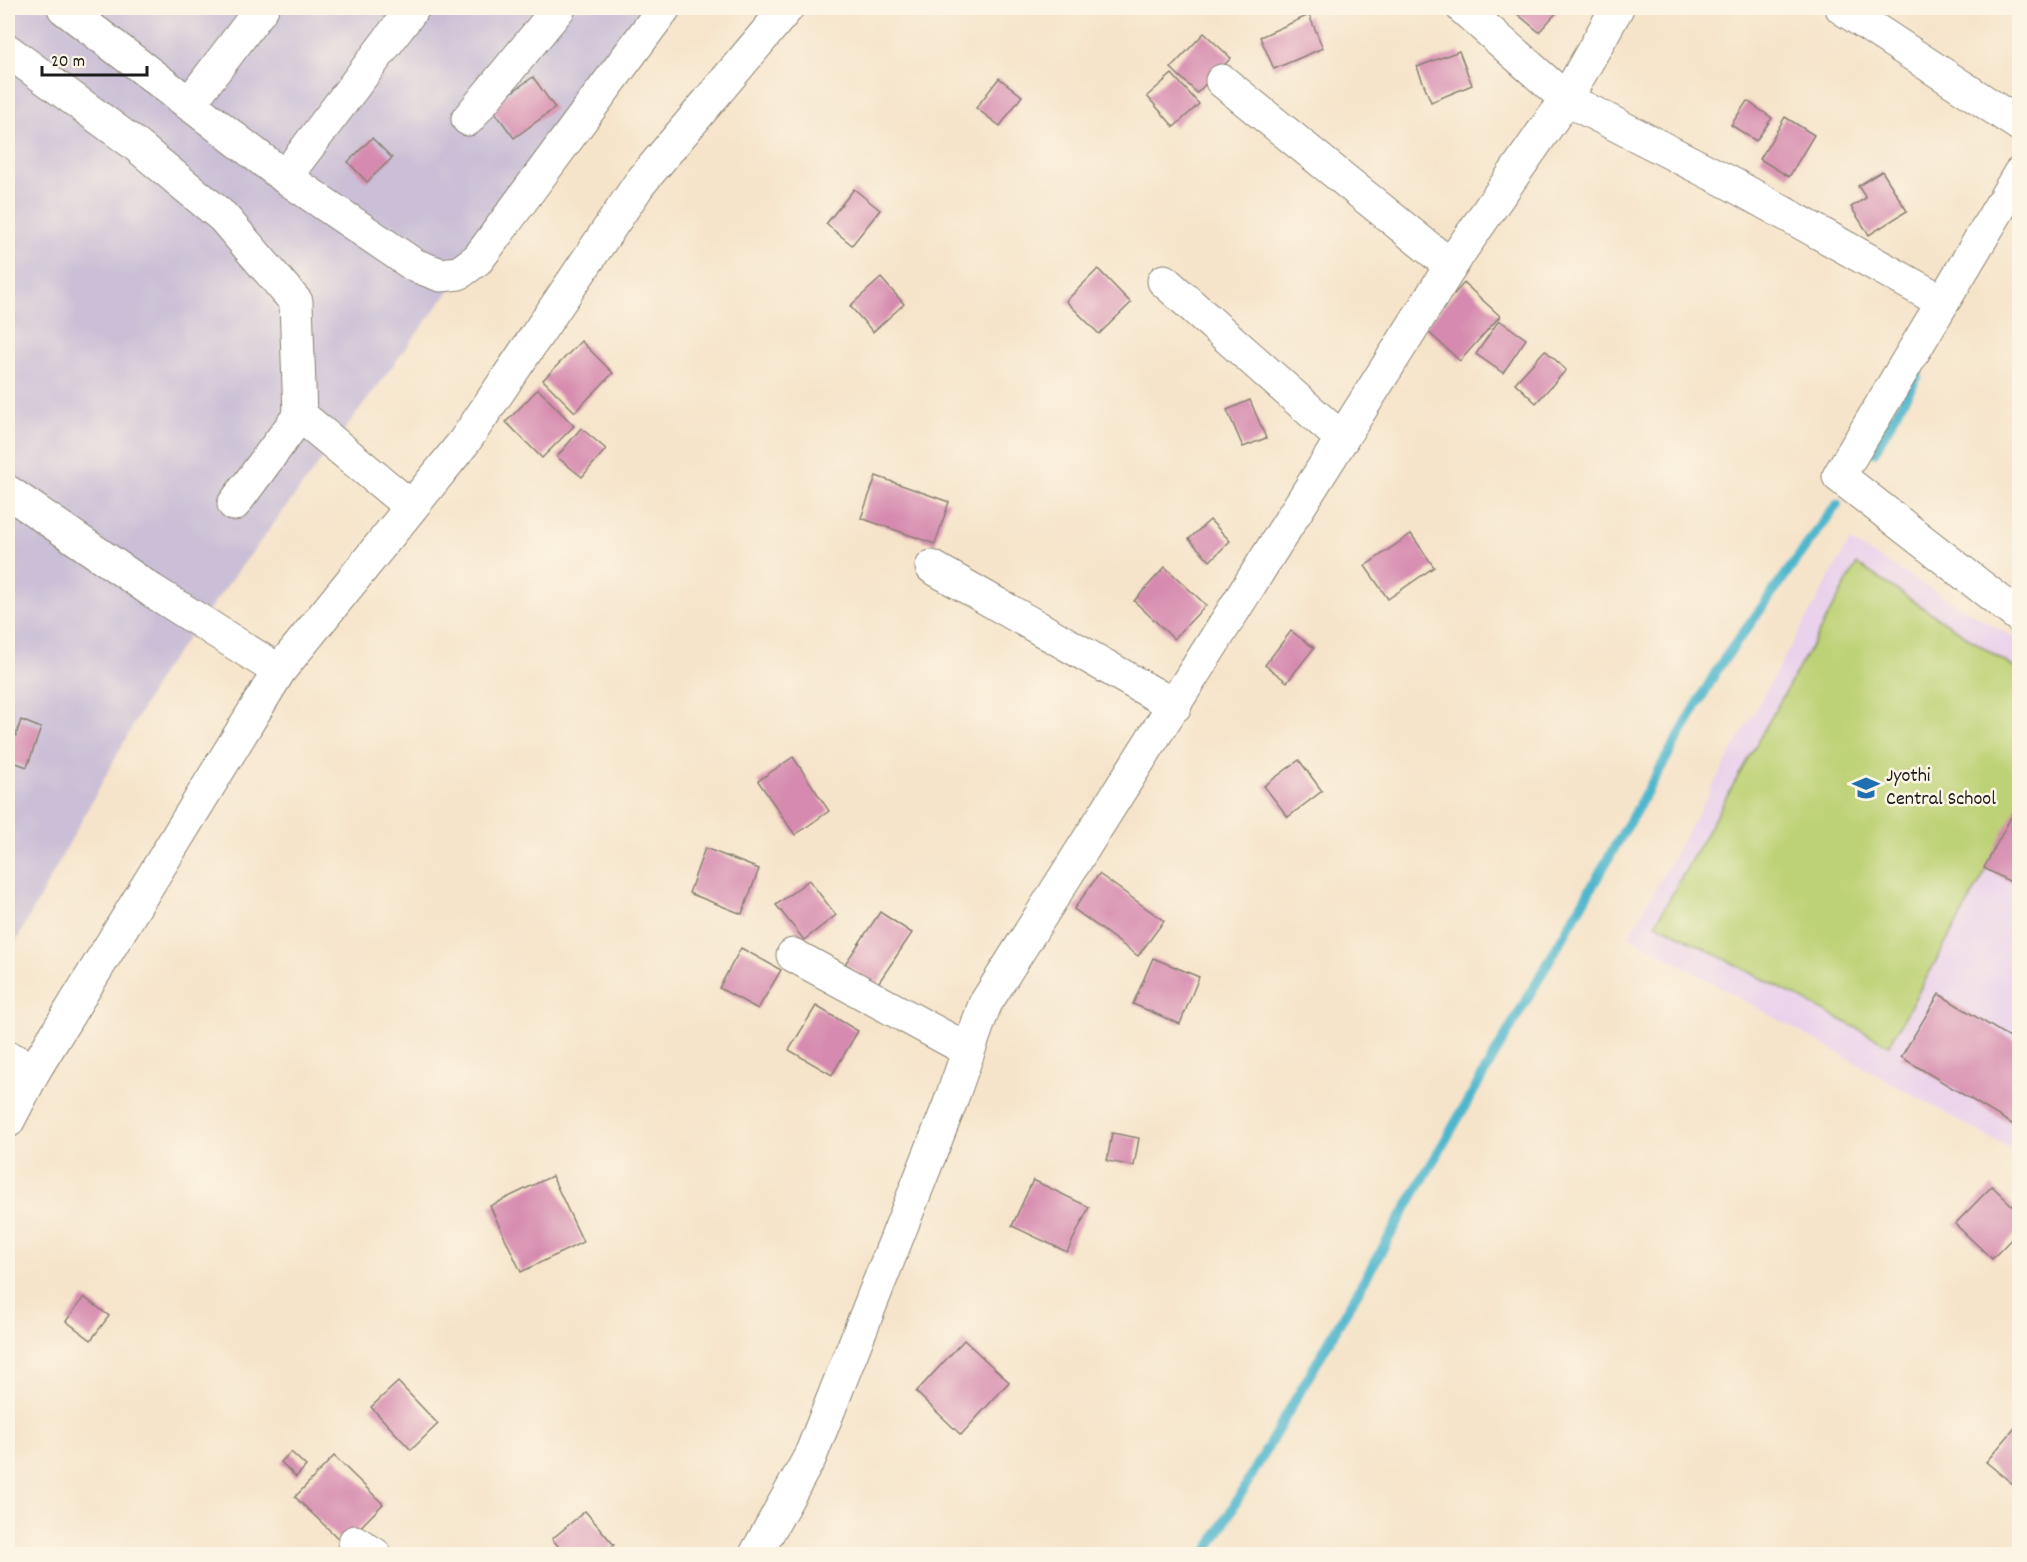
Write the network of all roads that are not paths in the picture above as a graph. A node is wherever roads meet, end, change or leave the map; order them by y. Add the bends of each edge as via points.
1 (64, 8) edge
2 (262, 8) edge
3 (413, 8) edge
4 (559, 8) edge
5 (664, 8) edge
6 (787, 8) edge
7 (1464, 8) edge
8 (1617, 8) edge
9 (1842, 8) edge
10 (99, 18) edge
11 (8, 51) edge
12 (1222, 81) dead end
13 (1566, 99) junction
14 (189, 104) junction
15 (468, 119) dead end
16 (2019, 125) edge
17 (2019, 173) edge
18 (285, 177) junction
19 (1451, 266) junction
20 (1164, 281) dead end
21 (1943, 302) junction
22 (300, 415) junction
23 (1342, 439) junction
24 (8, 492) edge
25 (234, 504) dead end
26 (411, 507) junction
27 (932, 567) dead end
28 (2019, 617) edge
29 (279, 671) junction
30 (1175, 706) junction
31 (793, 955) dead end
32 (968, 1050) junction
33 (21, 1064) edge
34 (8, 1120) edge
35 (756, 1554) edge

1 - 10 street
2 - 14 street
3 - 18 street
4 - 15 street
5 - 18 street via 478,259 459,273 441,275 414,265
6 - 26 street via 640,183 464,442
7 - 13 street
8 - 13 street
9 - 16 street
10 - 14 street
11 - 22 street via 136,145 223,217 296,302
12 - 19 street
13 - 19 street
13 - 21 street via 1732,184
14 - 18 street
17 - 21 street
19 - 23 street
20 - 23 street
21 - 28 street via 1839,476
22 - 25 street
22 - 26 street
23 - 30 street
24 - 29 street
26 - 29 street
27 - 30 street
29 - 33 street
30 - 32 street via 985,1004
31 - 32 street
32 - 35 street via 810,1457
33 - 34 street

